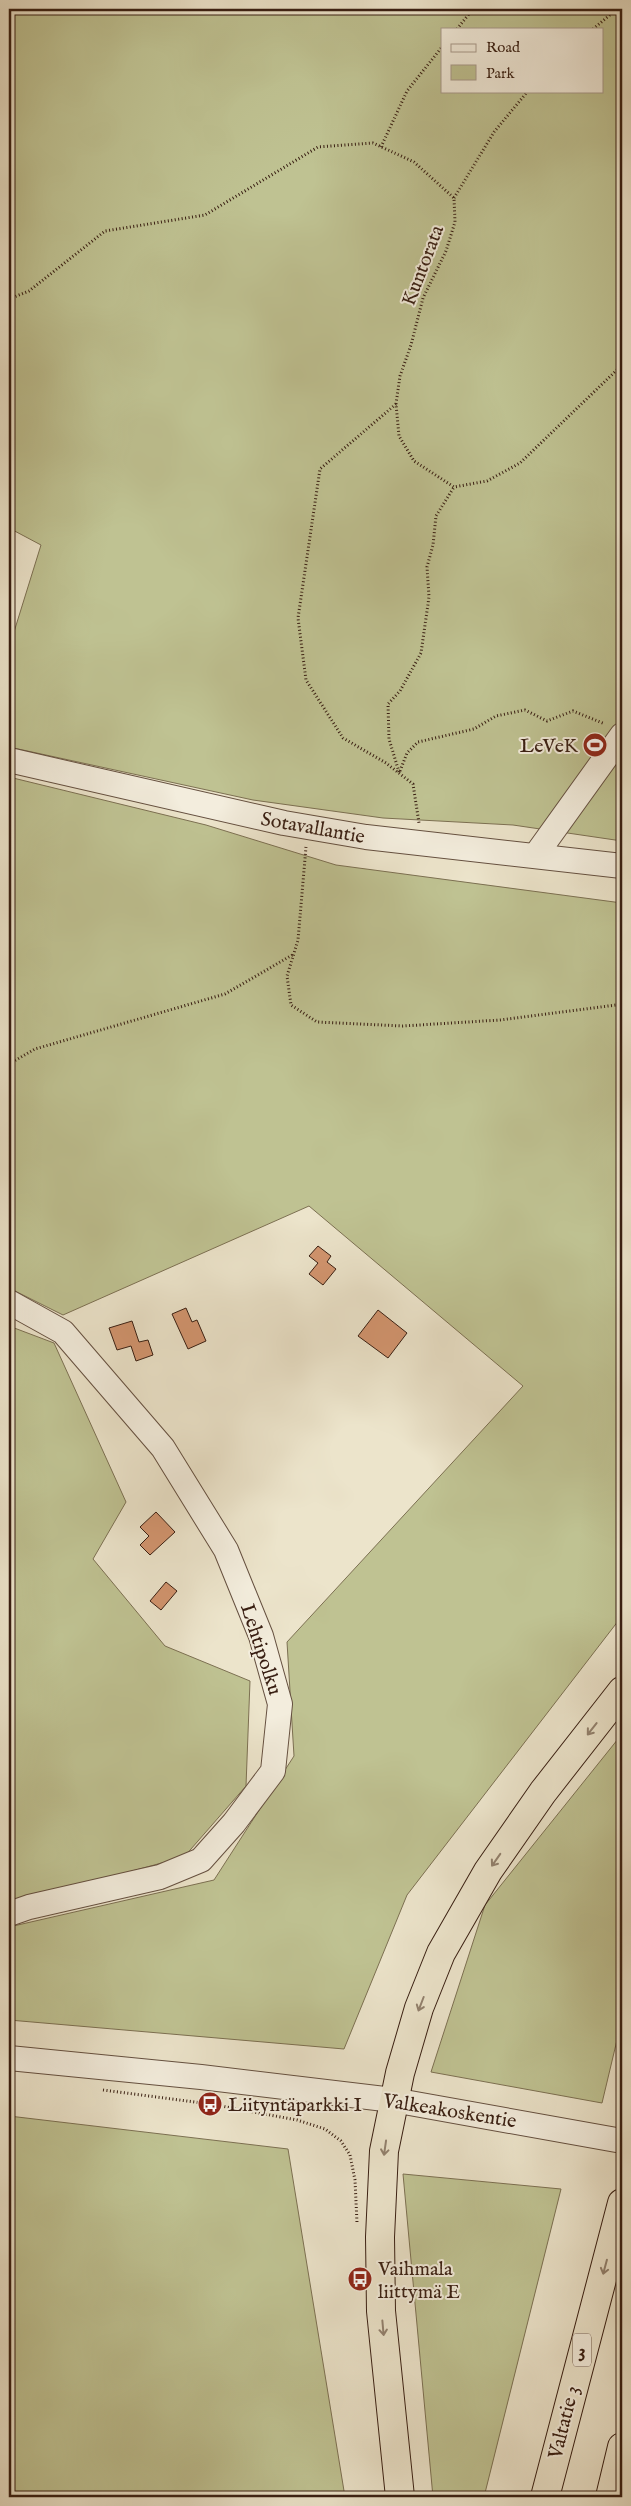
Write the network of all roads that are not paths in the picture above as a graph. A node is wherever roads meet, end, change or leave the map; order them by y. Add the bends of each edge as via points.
1 (618, 731) edge
2 (9, 760) edge
3 (535, 856) junction
4 (622, 866) edge
5 (9, 1302) edge
6 (622, 1691) edge
7 (9, 1914) edge
8 (9, 2058) edge
9 (393, 2100) junction
10 (622, 2141) edge
11 (622, 2203) edge
12 (622, 2446) edge
13 (400, 2497) edge
14 (544, 2497) edge
15 (610, 2497) edge

1 - 3 street
2 - 3 street, Sotavallantie via 308,827
3 - 4 street, Sotavallantie
5 - 7 street, Lehtipolku via 63,1332 163,1448 226,1550 261,1636 280,1704 273,1771 234,1823 200,1860 160,1877
6 -> 9 highway via 543,1792 494,1863 441,1953 419,2008
8 - 9 street, Valkeakoskentie
9 - 10 street, Valkeakoskentie
9 -> 13 highway via 384,2151 381,2311
11 -> 14 highway, Valtatie 3 / 3
12 - 15 highway

